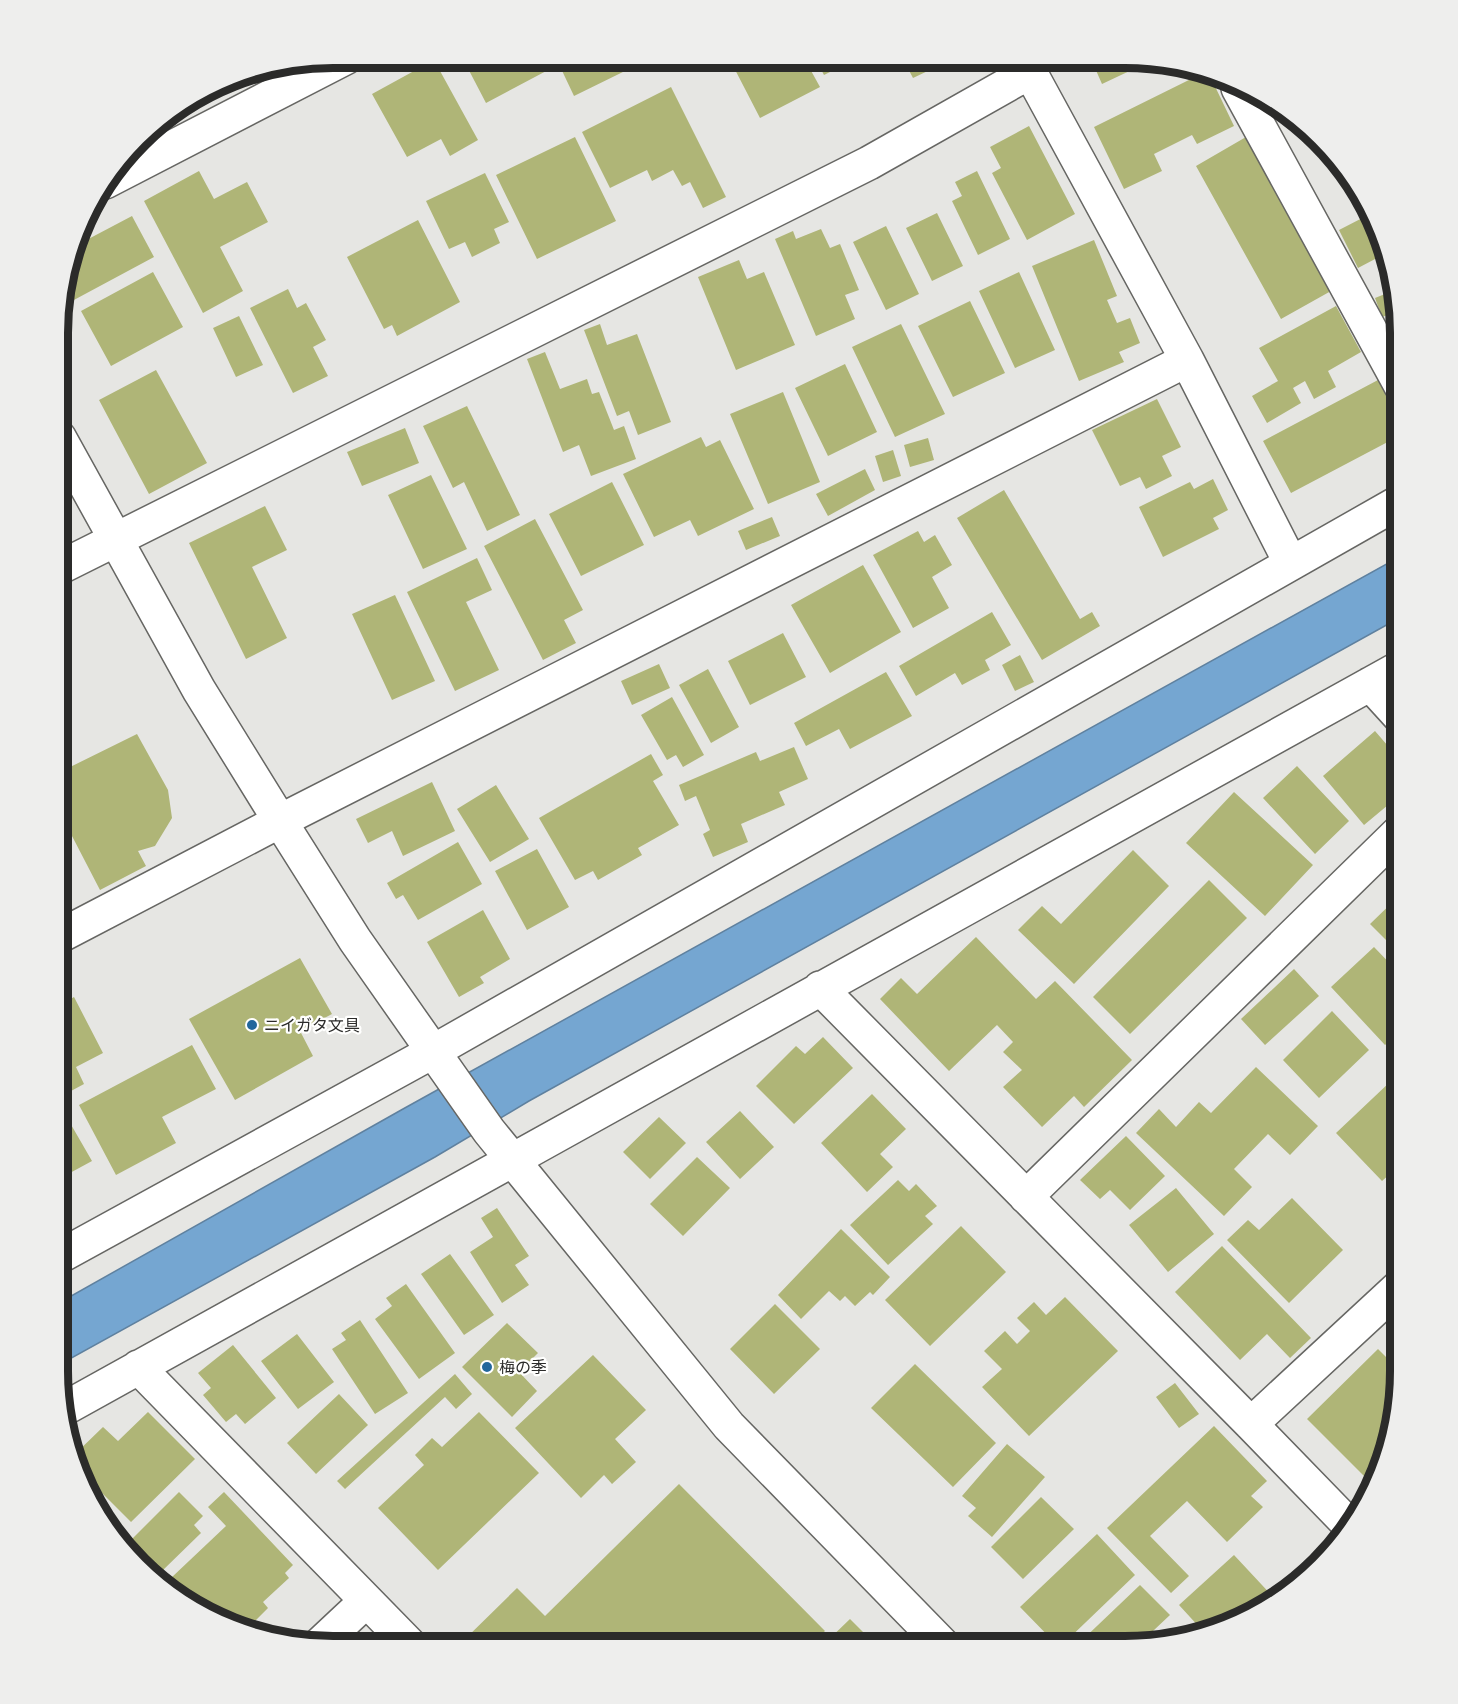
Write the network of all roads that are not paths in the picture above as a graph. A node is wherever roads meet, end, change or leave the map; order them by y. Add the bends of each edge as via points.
1 (326, 68) edge
2 (1021, 68) edge
3 (1028, 68) edge
4 (1241, 94) edge
5 (119, 175) edge
6 (1187, 360) junction
7 (1390, 366) edge
8 (68, 453) edge
9 (1390, 507) edge
10 (116, 539) junction
11 (1290, 562) junction
12 (68, 563) edge
13 (1390, 673) edge
14 (1370, 684) junction
15 (1390, 706) edge
16 (280, 821) junction
17 (1390, 841) edge
18 (68, 932) edge
19 (820, 988) junction
20 (443, 1063) junction
21 (512, 1161) junction
22 (1026, 1197) junction
23 (68, 1252) edge
24 (1390, 1295) edge
25 (138, 1367) junction
26 (70, 1406) edge
27 (1251, 1424) junction
28 (1345, 1521) edge
29 (366, 1600) junction
30 (328, 1636) edge
31 (401, 1636) edge
32 (934, 1636) edge

1 - 5 street
2 - 10 street via 869,163
3 - 6 street
4 - 7 street
6 - 11 street
6 - 16 street
8 - 10 street
9 - 11 street
10 - 12 street
10 - 16 street via 200,690
11 - 20 street
13 - 14 street
14 - 15 street
14 - 19 street
16 - 18 street
16 - 20 street via 355,940
17 - 22 street
19 - 21 street
19 - 22 street
20 - 21 street
20 - 23 street
21 - 25 street
21 - 32 street via 729,1426
22 - 27 street
24 - 27 street
25 - 26 street
25 - 29 street
27 - 28 street
29 - 30 street
29 - 31 street

